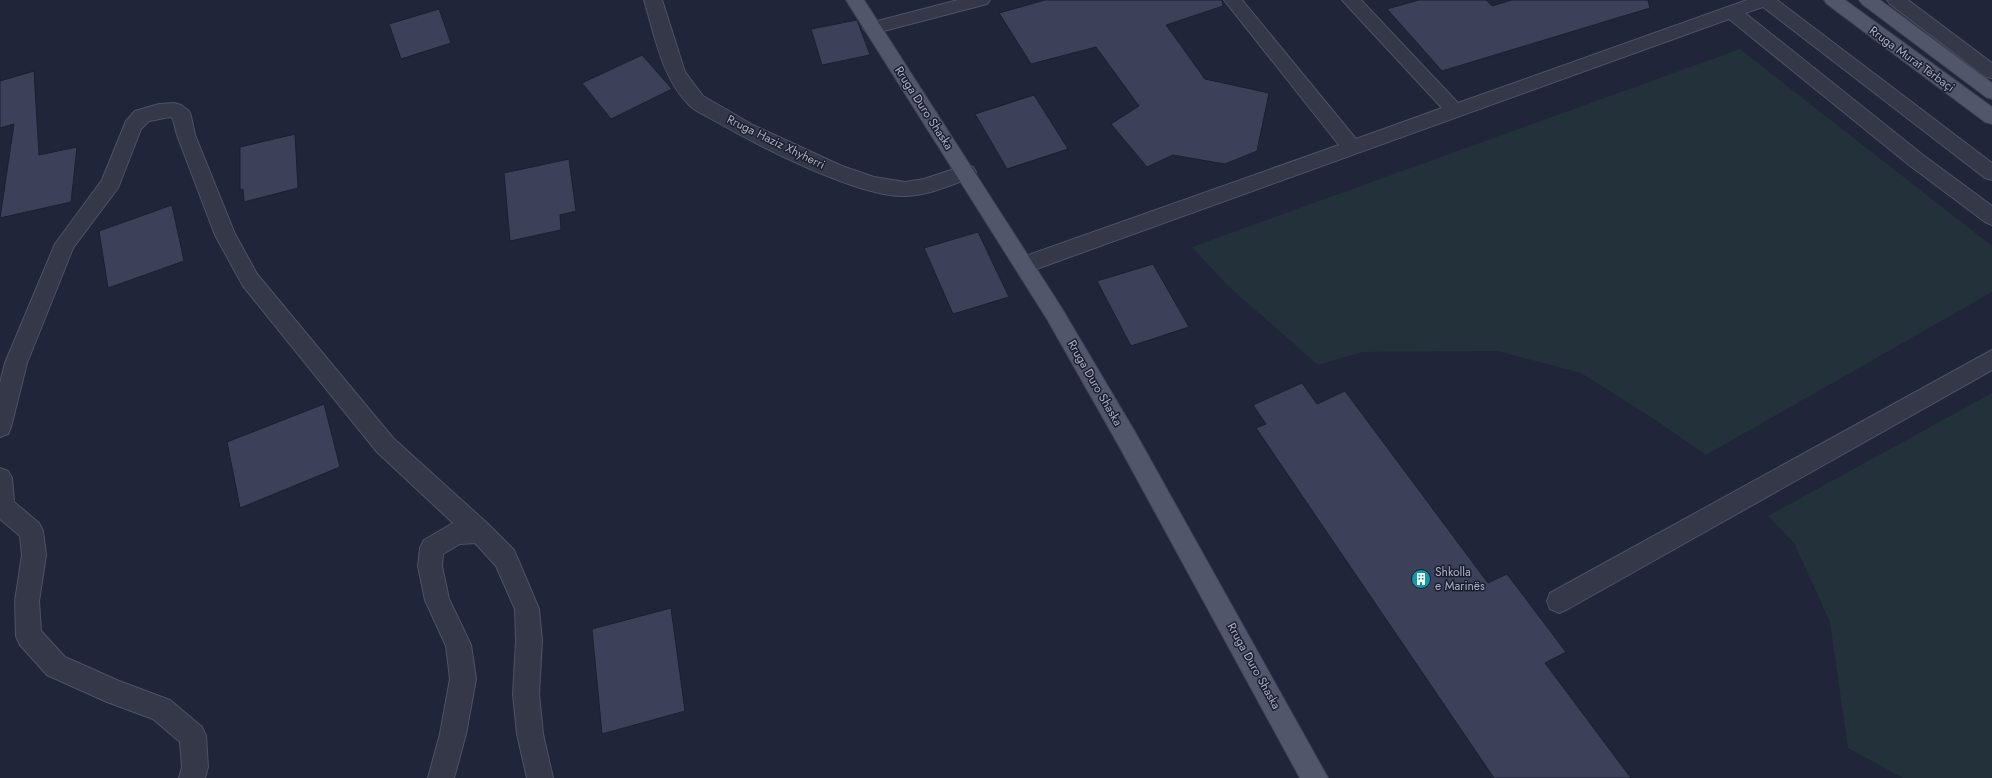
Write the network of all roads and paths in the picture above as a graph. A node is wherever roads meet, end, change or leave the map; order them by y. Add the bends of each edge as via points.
1 (653, 0) edge
2 (855, 0) edge
3 (981, 0) edge
4 (1233, 0) edge
5 (1351, 0) edge
6 (1765, 0) edge
7 (1833, 0) edge
8 (1868, 0) edge
9 (1896, 0) edge
10 (1732, 12) junction
11 (872, 28) junction
12 (1992, 72) edge
13 (1992, 92) edge
14 (1454, 110) junction
15 (1992, 117) edge
16 (1352, 147) junction
17 (966, 172) junction
18 (1992, 173) edge
19 (1992, 217) edge
20 (1024, 265) junction
21 (1992, 359) edge
22 (0, 427) edge
23 (0, 478) edge
24 (480, 532) junction
25 (1559, 601) dead end
26 (192, 778) edge
27 (441, 778) edge
28 (540, 778) edge
29 (1315, 778) edge

1 - 17 street, Rruga Haziz Xhyherri via 676,74 696,101 746,130 835,171 873,184 904,189 925,186
2 - 11 main road, Rruga Duro Shaska
3 - 11 street
4 - 16 street
5 - 14 street
6 - 10 street
6 - 18 street
7 - 15 main road, Rruga Murat Tërbaçi
8 - 13 main road, Rruga Murat Tërbaçi
9 - 12 street
10 - 14 street
10 - 19 street via 1916,160
11 - 17 main road, Rruga Duro Shaska
14 - 16 street
16 - 20 street
17 - 20 main road, Rruga Duro Shaska
20 - 29 main road, Rruga Duro Shaska via 1128,439
21 - 25 street
22 - 24 street via 16,363 65,244 111,183 133,126 142,116 174,110 182,116 186,135 225,235 250,280 384,445
23 - 26 street via 3,507 31,531 34,555 27,601 29,636 56,666 116,693 162,709 193,736 195,767
24 - 27 street via 456,534 432,548 430,566 437,600 458,645 463,680 453,734
24 - 28 street via 505,558 527,609 529,641 526,694 530,734

